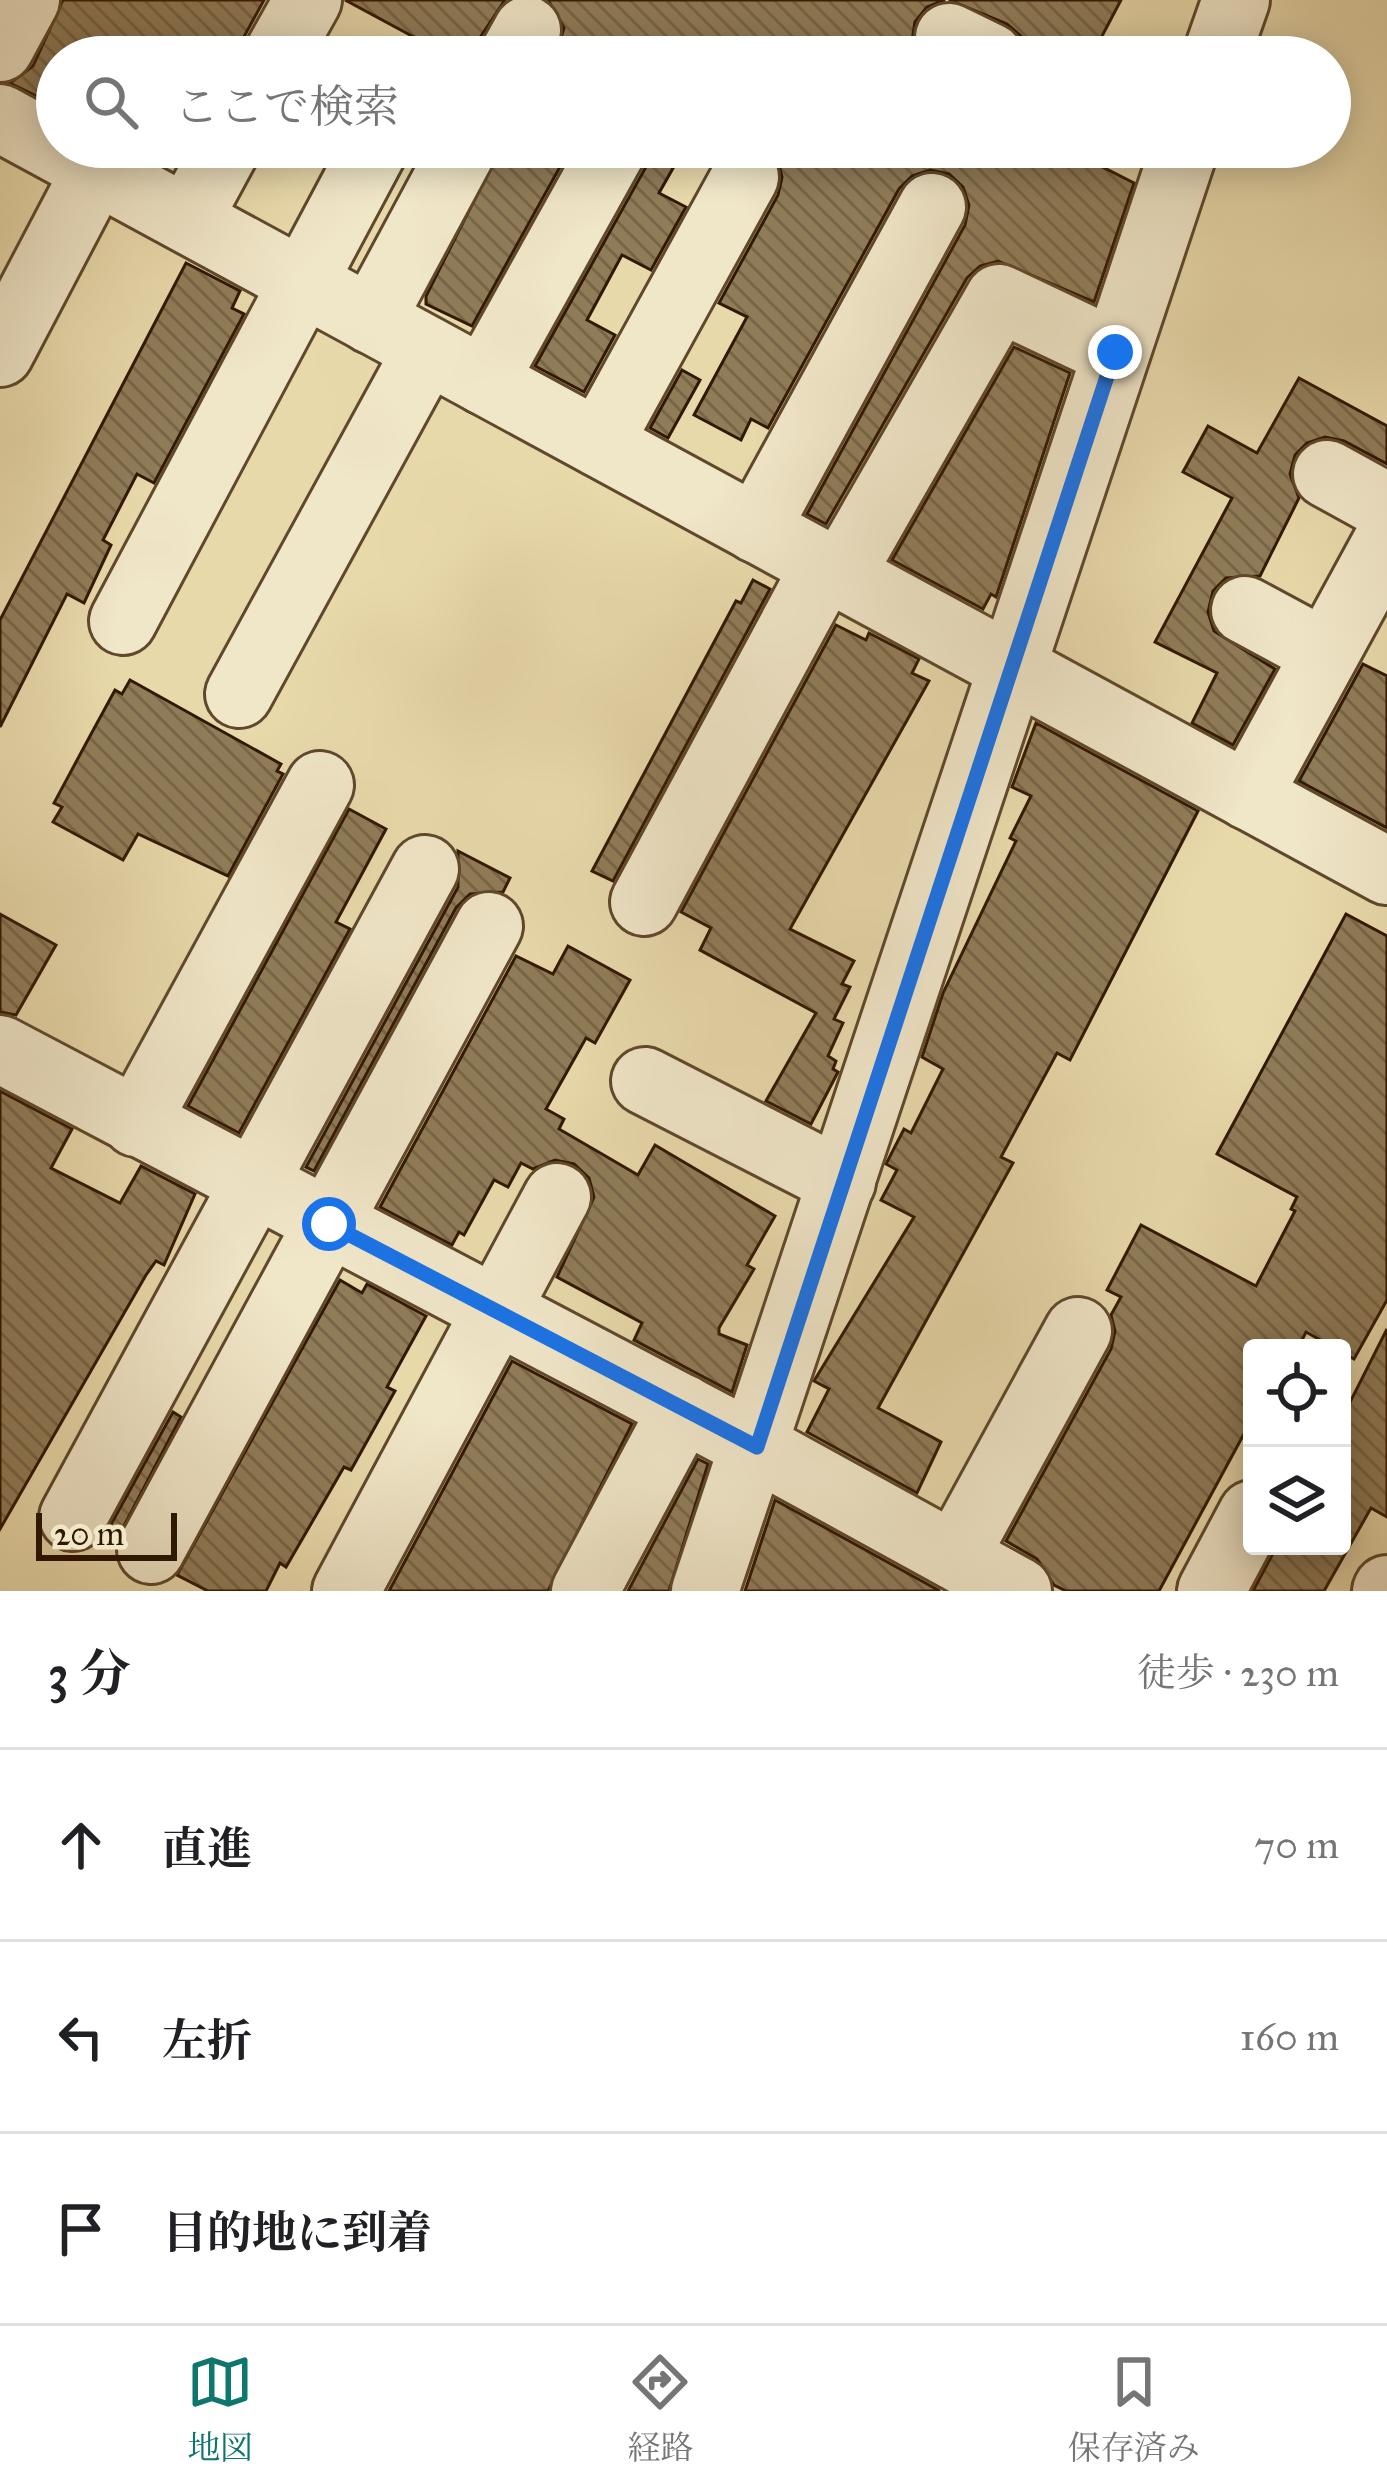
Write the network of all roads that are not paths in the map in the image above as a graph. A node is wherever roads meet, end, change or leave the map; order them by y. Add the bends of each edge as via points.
1 (26, 0) edge
2 (308, 0) edge
3 (1236, 0) edge
4 (288, 36) edge
5 (1223, 36) edge
6 (0, 48) edge
7 (0, 118) edge
8 (36, 138) edge
9 (92, 168) edge
10 (216, 168) edge
11 (364, 168) edge
12 (457, 168) edge
13 (602, 168) edge
14 (1172, 168) edge
15 (96, 170) junction
16 (745, 177) dead end
17 (932, 207) dead end
18 (188, 220) junction
19 (303, 283) junction
20 (399, 334) junction
21 (1115, 352) junction
22 (0, 353) edge
23 (484, 381) junction
24 (599, 443) junction
25 (1328, 473) dead end
26 (1387, 507) edge
27 (756, 529) junction
28 (1387, 541) edge
29 (833, 570) junction
30 (1245, 610) dead end
31 (123, 621) dead end
32 (1325, 653) junction
33 (1010, 666) junction
34 (239, 694) dead end
35 (320, 785) dead end
36 (1248, 796) junction
37 (424, 869) dead end
38 (1387, 871) edge
39 (644, 902) dead end
40 (489, 926) dead end
41 (0, 1049) edge
42 (645, 1081) dead end
43 (136, 1124) junction
44 (842, 1182) junction
45 (255, 1185) junction
46 (557, 1197) dead end
47 (329, 1224) junction
48 (498, 1312) junction
49 (1078, 1331) dead end
50 (683, 1408) junction
51 (757, 1447) junction
52 (73, 1517) dead end
53 (1243, 1531) edge
54 (152, 1550) dead end
55 (943, 1567) edge
56 (346, 1591) edge
57 (585, 1591) edge
58 (705, 1591) edge
59 (1018, 1591) edge
60 (1211, 1591) edge

1 - 6 street
2 - 4 street
3 - 5 street
7 - 8 street
9 - 15 street
10 - 18 street
11 - 19 street
12 - 20 street
13 - 23 street
14 - 21 street
15 - 18 street
15 - 22 street
16 - 24 street
17 - 27 street
18 - 19 street
19 - 20 street
19 - 31 street
20 - 23 street
20 - 34 street
21 - 29 street via 999,298
21 - 33 street
23 - 24 street
24 - 27 street
25 - 26 street
27 - 29 street
28 - 32 street
29 - 33 street
29 - 39 street
30 - 32 street
32 - 36 street
33 - 36 street
33 - 44 street
35 - 43 street
36 - 38 street
37 - 45 street
40 - 47 street
41 - 43 street
42 - 44 street
43 - 45 street
44 - 51 street
45 - 47 street
45 - 52 street
46 - 48 street
47 - 48 street
47 - 54 street
48 - 50 street
48 - 56 street
49 - 55 street
50 - 51 street
50 - 57 street
51 - 55 street
51 - 58 street
53 - 60 street
55 - 59 street

